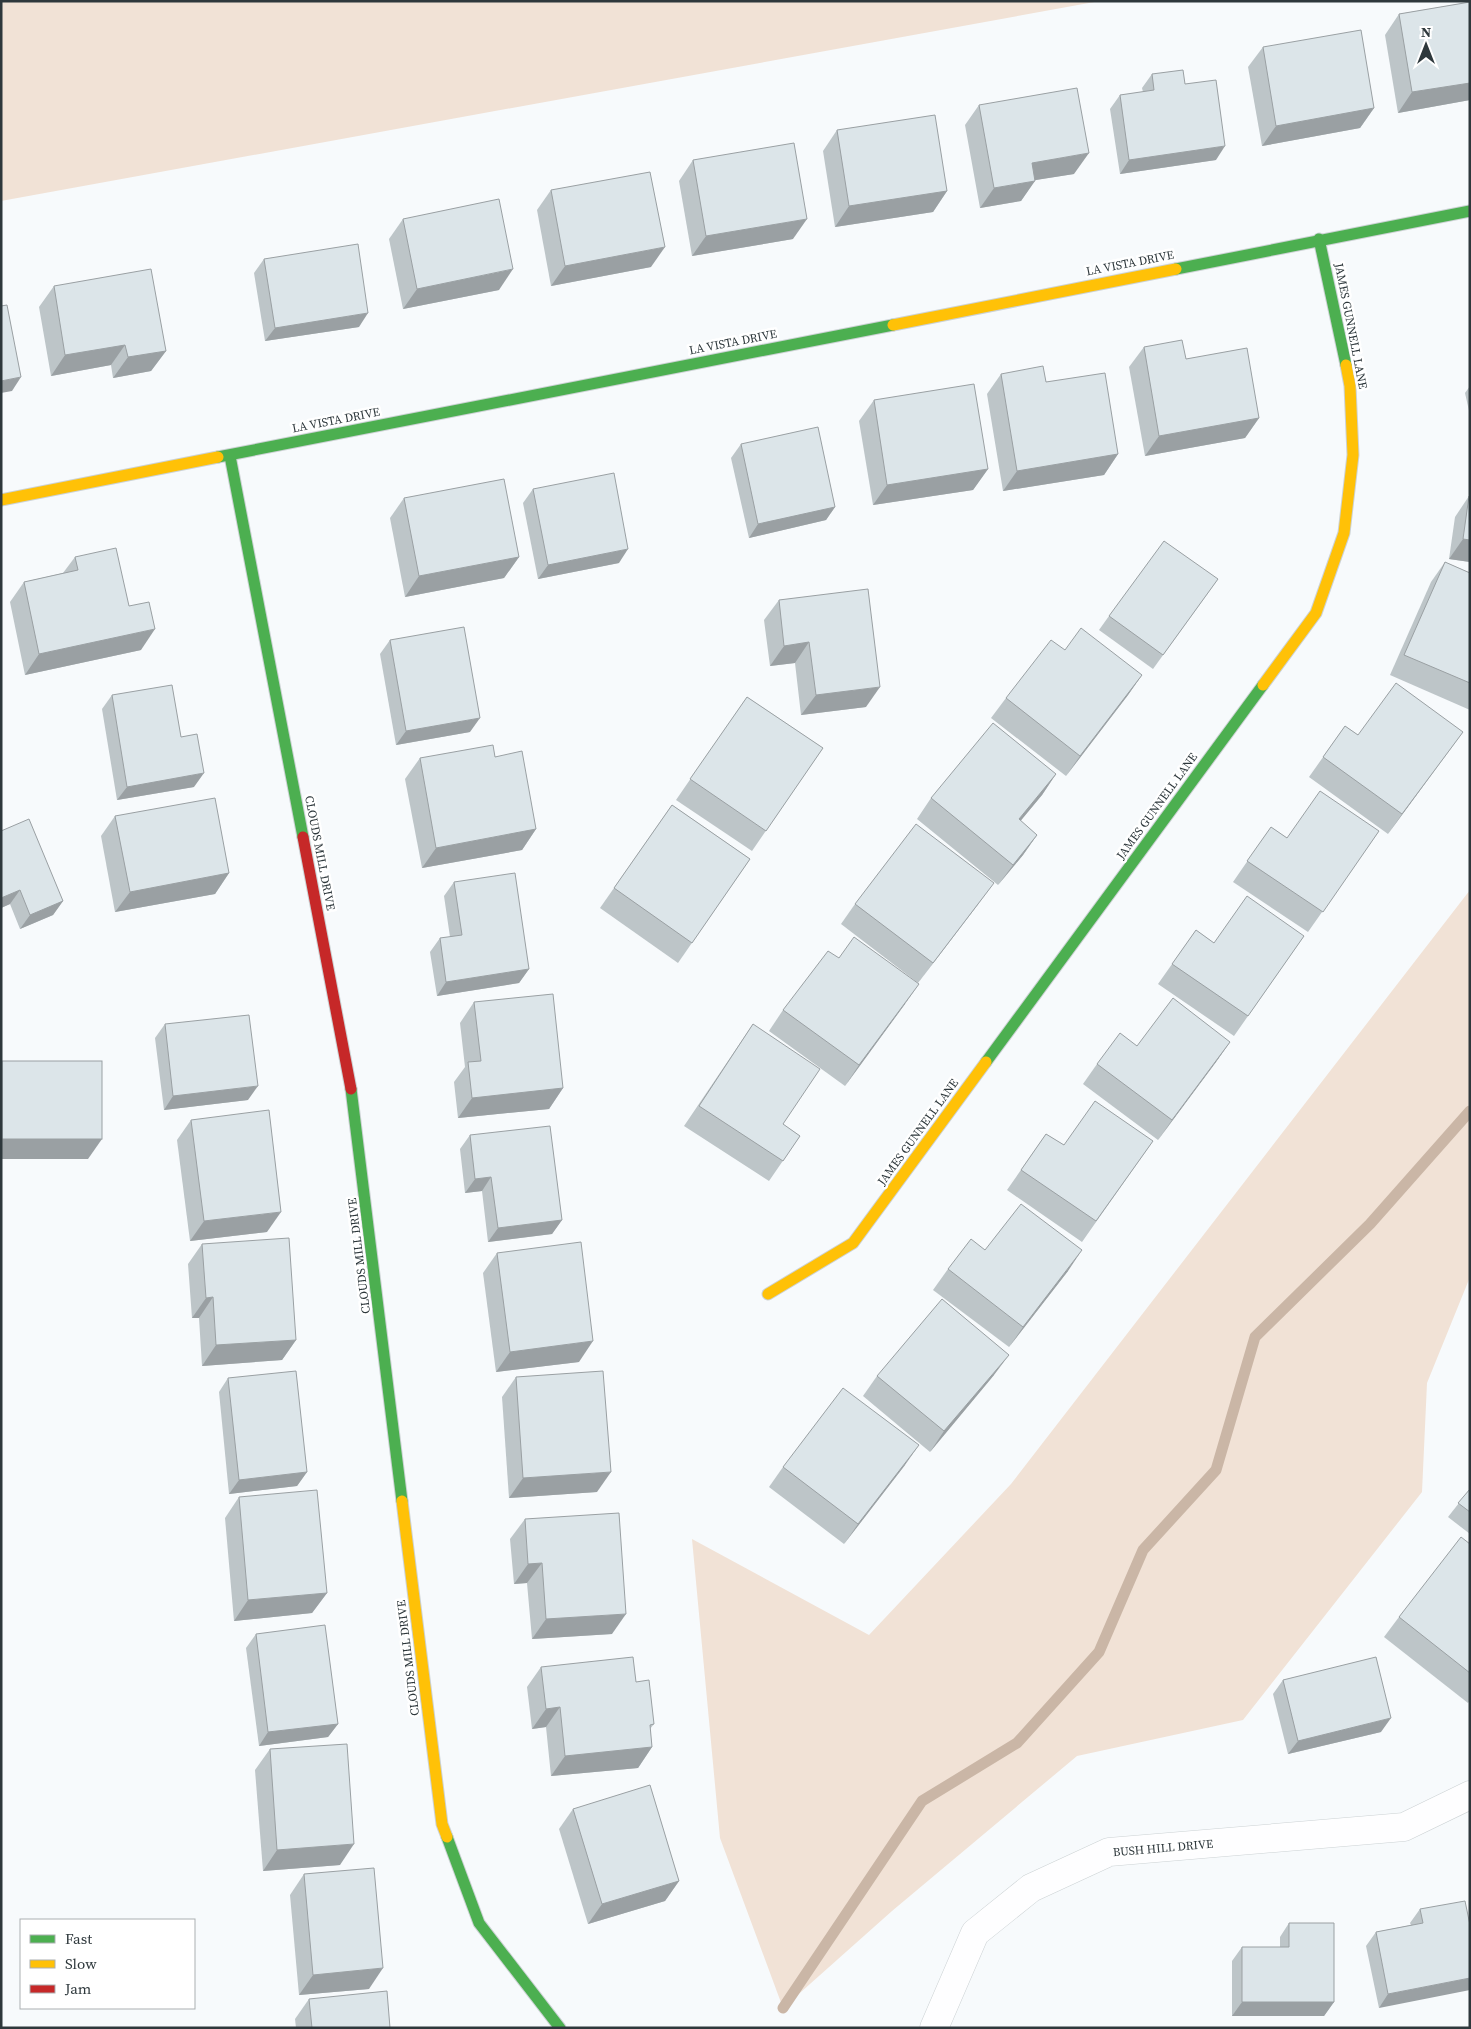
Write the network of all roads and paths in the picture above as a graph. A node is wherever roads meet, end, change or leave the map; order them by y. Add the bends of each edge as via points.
1 (1470, 211) edge
2 (1319, 239) junction
3 (230, 456) junction
4 (1, 500) edge
5 (768, 1294) dead end
6 (1470, 1795) edge
7 (560, 2028) edge
8 (934, 2028) edge

1 - 2 street, LA VISTA DRIVE
2 - 3 street, LA VISTA DRIVE
2 - 5 street, JAMES GUNNELL LANE via 1350,386 1353,455 1344,533 1316,613 853,1243
3 - 4 street, LA VISTA DRIVE
3 - 7 street, CLOUDS MILL DRIVE via 354,1100 442,1824 479,1923
6 - 8 street, BUSH HILL DRIVE via 1404,1827 1109,1852 1031,1888 975,1933

